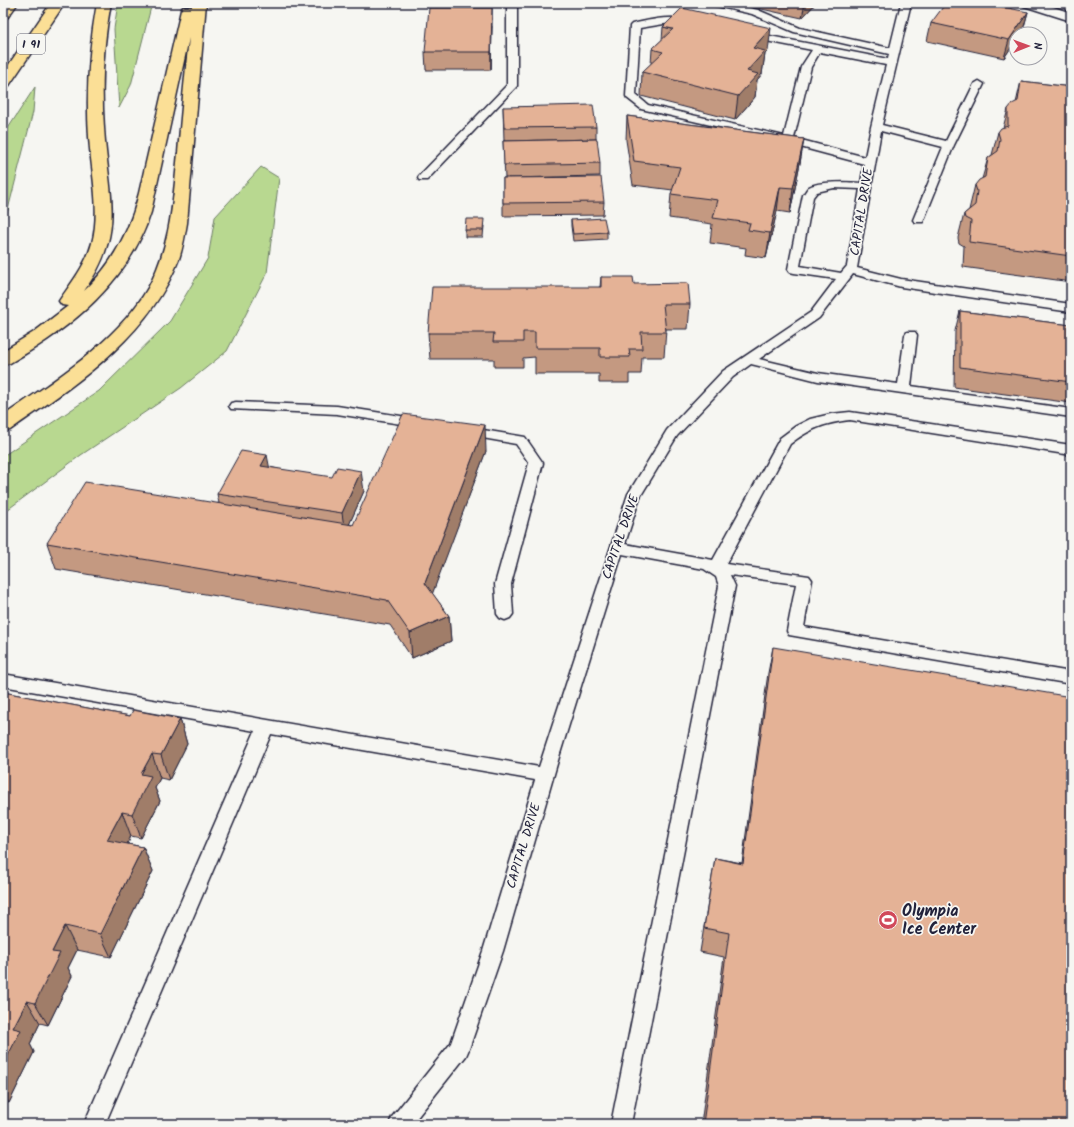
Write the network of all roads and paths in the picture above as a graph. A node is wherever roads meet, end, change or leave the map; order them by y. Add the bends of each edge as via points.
1 (11, 3) edge
2 (58, 3) edge
3 (104, 3) edge
4 (189, 3) edge
5 (199, 3) edge
6 (512, 3) edge
7 (715, 3) edge
8 (906, 3) edge
9 (1029, 3) edge
10 (3, 14) edge
11 (1071, 17) edge
12 (699, 24) edge
13 (737, 32) edge
14 (817, 50) junction
15 (893, 58) junction
16 (3, 84) edge
17 (980, 84) dead end
18 (876, 127) junction
19 (788, 141) junction
20 (949, 145) junction
21 (870, 162) junction
22 (424, 178) dead end
23 (866, 186) junction
24 (919, 220) dead end
25 (847, 273) junction
26 (1071, 308) edge
27 (911, 335) dead end
28 (3, 356) edge
29 (3, 359) edge
30 (749, 360) junction
31 (904, 388) junction
32 (236, 406) dead end
33 (1071, 413) edge
34 (3, 425) edge
35 (431, 425) edge
36 (453, 429) edge
37 (1071, 450) edge
38 (616, 548) junction
39 (716, 568) junction
40 (505, 614) dead end
41 (1071, 678) edge
42 (3, 680) edge
43 (266, 726) junction
44 (545, 775) junction
45 (94, 1124) edge
46 (399, 1124) edge
47 (621, 1124) edge

1 - 10 highway
2 - 16 highway, I 91
3 - 28 highway via 95,73 96,128 104,220 101,241 92,266 73,294 44,324
4 - 29 highway via 149,188 142,216 132,240 116,266 90,295 54,326
5 - 34 highway via 179,223 174,250 163,278 141,312 104,351
6 - 22 lane via 512,86
7 - 15 lane via 755,12 797,30
8 - 15 lane, CAPITAL DRIVE
9 - 11 street
12 - 19 lane via 677,19 635,26 631,96 644,107
13 - 14 lane
14 - 15 lane
14 - 19 lane via 806,66
15 - 18 lane, CAPITAL DRIVE
17 - 20 lane
18 - 20 lane
18 - 21 lane, CAPITAL DRIVE
19 - 21 lane
20 - 24 lane
21 - 23 lane, CAPITAL DRIVE
23 - 25 lane, CAPITAL DRIVE via 853,266
23 - 25 lane via 834,185 813,189 807,197 794,269
25 - 26 lane
25 - 30 lane, CAPITAL DRIVE via 814,315
27 - 31 lane
30 - 31 lane via 818,377
30 - 38 lane, CAPITAL DRIVE via 728,374 672,433 633,497
31 - 33 lane
32 - 35 lane via 337,410
36 - 40 lane via 520,440 536,463 502,584
37 - 39 lane via 850,416 824,418 800,429 785,441
38 - 39 lane via 708,564
38 - 44 lane, CAPITAL DRIVE
39 - 41 lane via 804,580 795,631
39 - 47 lane via 727,586
42 - 43 lane
43 - 44 lane
43 - 45 lane
44 - 46 lane, CAPITAL DRIVE via 493,951 460,1049

